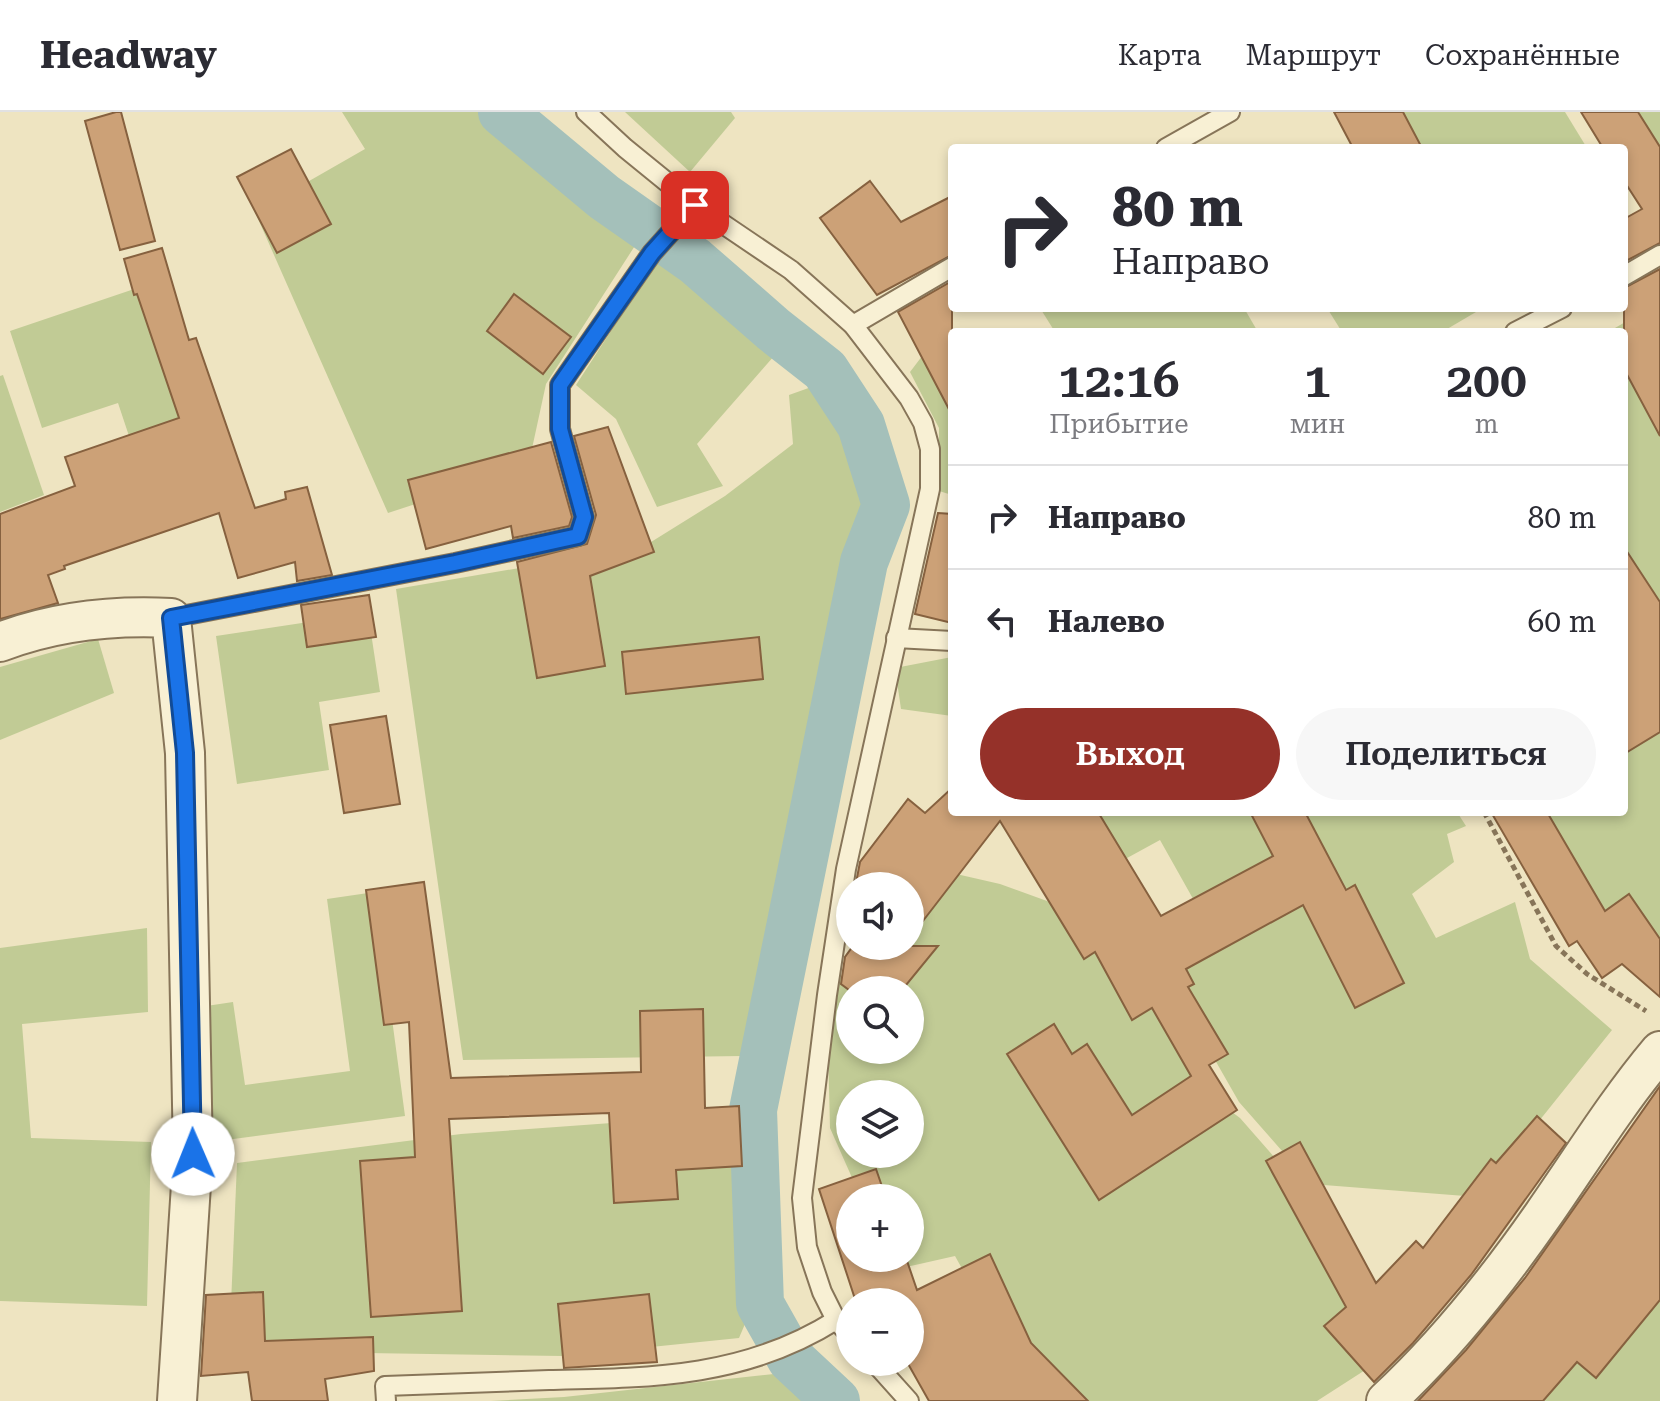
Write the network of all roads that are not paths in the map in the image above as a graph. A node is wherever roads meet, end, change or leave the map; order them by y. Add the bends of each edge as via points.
1 (586, 112) edge
2 (1230, 112) edge
3 (1173, 144) edge
4 (695, 205) junction
5 (1660, 255) edge
6 (948, 269) edge
7 (1628, 274) edge
8 (1554, 312) edge
9 (853, 325) junction
10 (1523, 328) edge
11 (171, 618) junction
12 (896, 638) junction
13 (948, 641) edge
14 (0, 642) edge
15 (1660, 1051) edge
16 (836, 1320) joint
17 (887, 1376) edge
18 (177, 1401) edge
19 (386, 1401) edge
20 (909, 1401) edge
21 (1386, 1401) edge

1 - 4 lane
2 - 3 lane
4 - 9 lane via 791,270
4 - 11 lane via 652,253 560,385 560,429 584,517 578,536
5 - 7 lane
6 - 9 lane
8 - 10 lane
9 - 12 lane via 909,398 930,449 930,489
11 - 14 street via 90,619
11 - 18 street via 185,753 193,1154
12 - 13 lane
12 - 16 lane via 846,869 802,1198 807,1247
15 - 21 street via 1467,1315
16 - 19 lane via 806,1339 715,1370 637,1378 385,1386
17 - 20 lane

